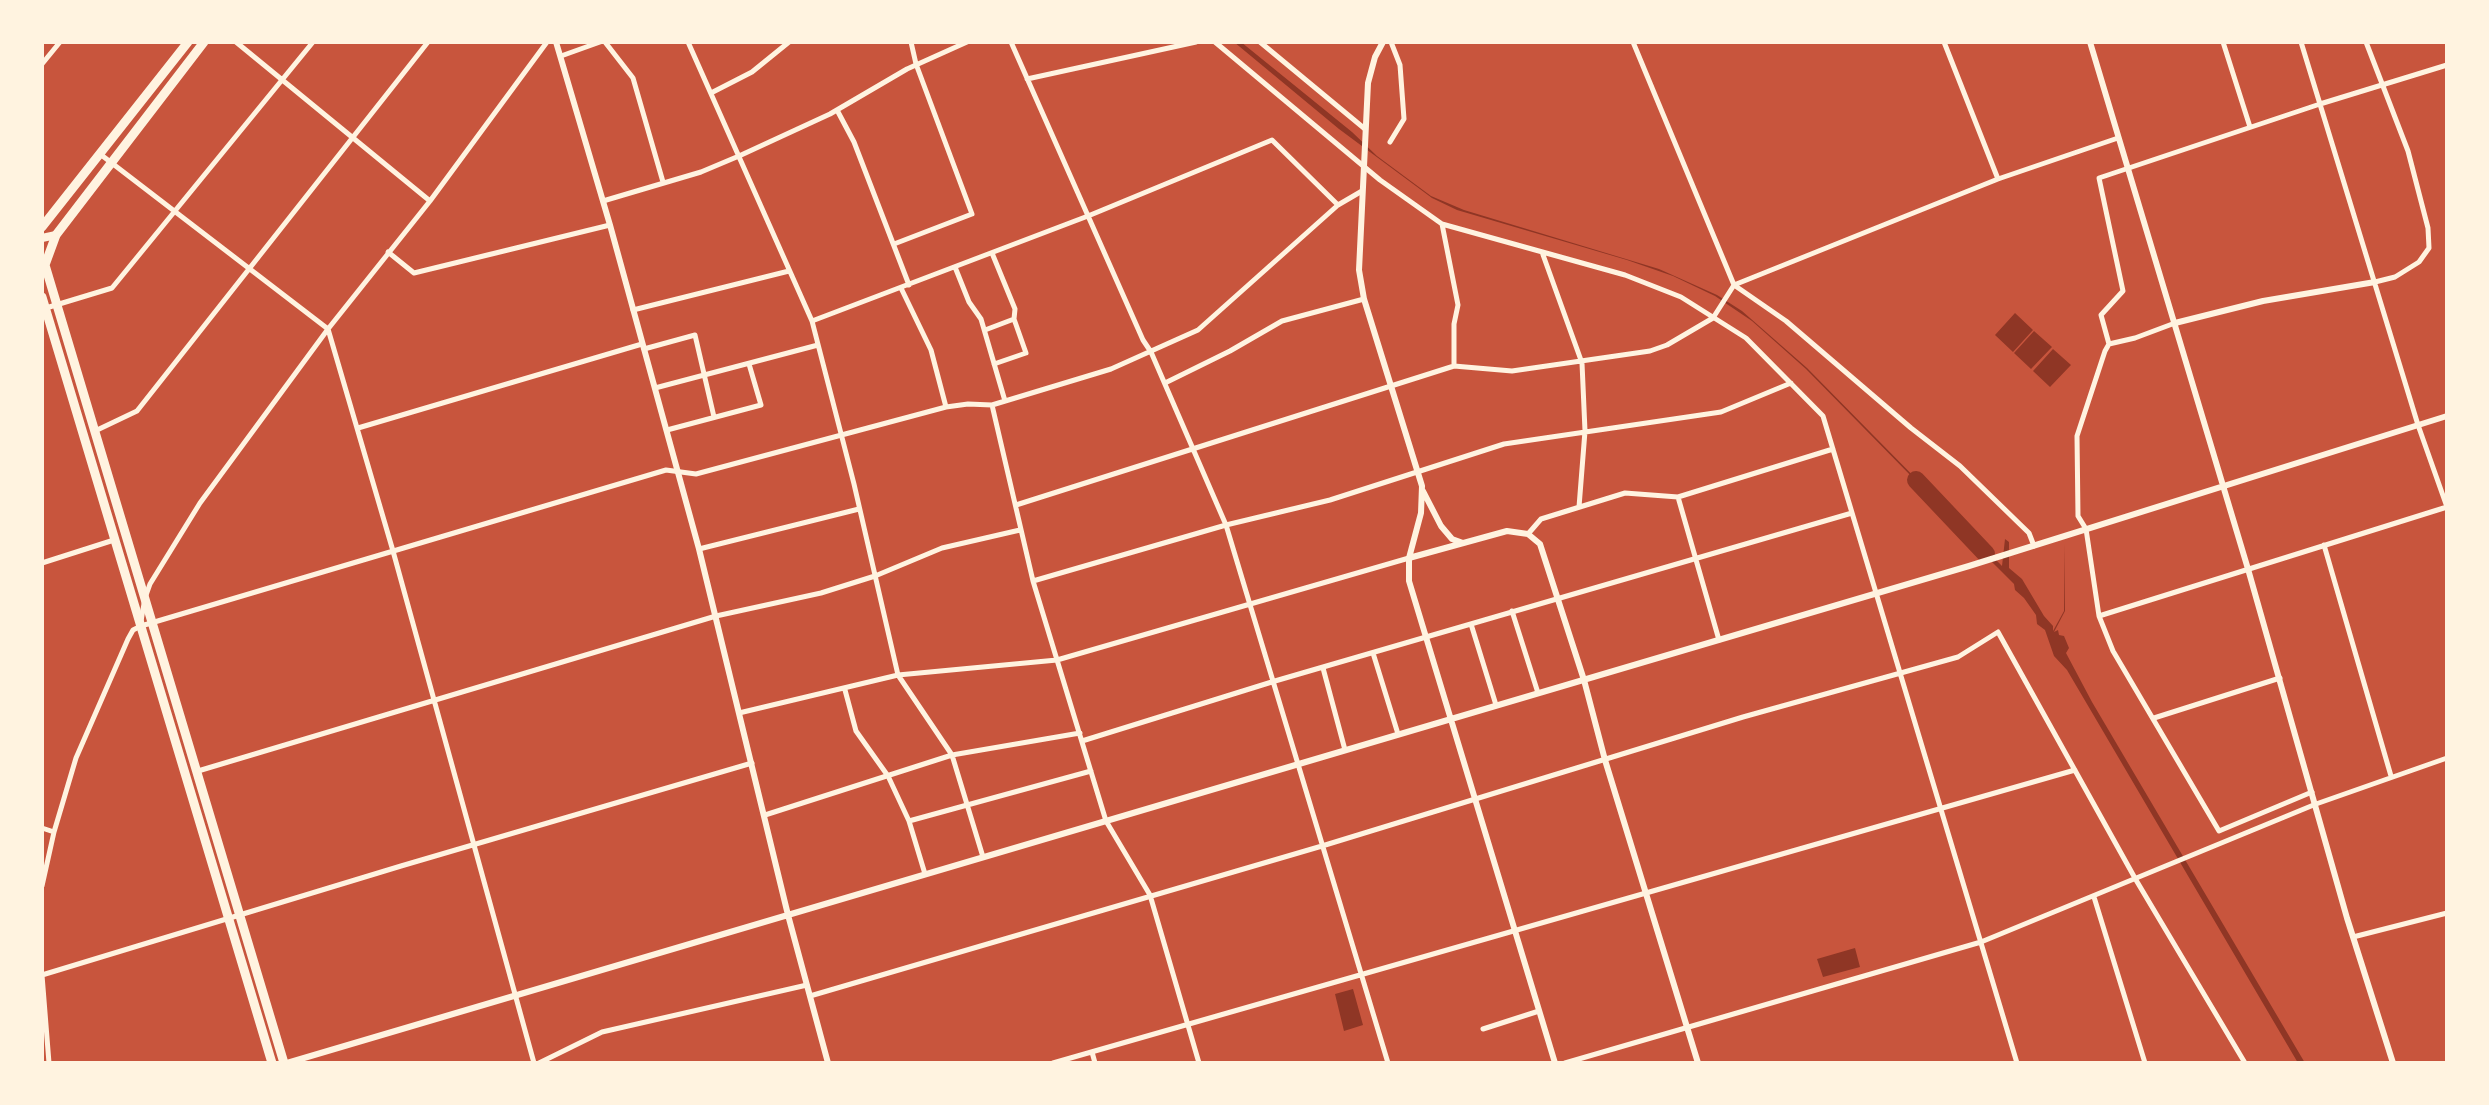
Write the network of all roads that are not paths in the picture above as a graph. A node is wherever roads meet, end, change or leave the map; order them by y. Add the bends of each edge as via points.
1 (60, 42) edge
2 (188, 42) edge
3 (204, 42) edge
4 (236, 42) edge
5 (313, 42) edge
6 (428, 42) edge
7 (547, 42) edge
8 (556, 42) edge
9 (602, 42) edge
10 (688, 42) edge
11 (789, 42) edge
12 (911, 42) edge
13 (967, 42) edge
14 (1011, 42) edge
15 (1196, 42) edge
16 (1215, 42) edge
17 (1383, 42) edge
18 (1391, 42) edge
19 (1633, 42) edge
20 (1944, 42) edge
21 (2090, 42) edge
22 (2223, 42) edge
23 (2301, 42) edge
24 (2366, 42) edge
25 (1263, 43) edge
26 (561, 56) junction
27 (42, 64) edge
28 (916, 64) junction
29 (2447, 65) edge
30 (283, 79) junction
31 (1027, 79) junction
32 (2381, 85) junction
33 (711, 93) junction
34 (2320, 104) junction
35 (837, 110) junction
36 (2250, 127) junction
37 (1365, 131) junction
38 (353, 138) junction
39 (2118, 138) junction
40 (1390, 142) dead end
41 (100, 154) junction
42 (739, 156) junction
43 (1364, 162) junction
44 (111, 163) junction
45 (2127, 167) junction
46 (1998, 179) junction
47 (663, 182) junction
48 (1362, 191) junction
49 (430, 201) junction
50 (603, 201) junction
51 (1338, 205) junction
52 (175, 212) junction
53 (1088, 216) junction
54 (1442, 224) junction
55 (610, 225) junction
56 (42, 227) edge
57 (56, 235) junction
58 (42, 238) edge
59 (894, 244) junction
60 (1542, 251) junction
61 (388, 252) junction
62 (992, 253) junction
63 (44, 261) edge
64 (955, 267) junction
65 (249, 270) junction
66 (789, 271) junction
67 (2375, 282) junction
68 (909, 285) junction
69 (1733, 286) junction
70 (901, 288) junction
71 (1364, 299) junction
72 (43, 301) edge
73 (57, 304) junction
74 (633, 310) junction
75 (1715, 316) junction
76 (1014, 319) junction
77 (812, 321) junction
78 (2175, 323) junction
79 (328, 329) junction
80 (985, 330) junction
81 (2109, 344) junction
82 (818, 345) junction
83 (643, 346) junction
84 (1151, 352) junction
85 (1582, 363) junction
86 (749, 364) junction
87 (994, 364) junction
88 (1454, 366) junction
89 (704, 375) junction
90 (1165, 383) junction
91 (1791, 383) junction
92 (1392, 387) junction
93 (655, 388) junction
94 (1005, 401) junction
95 (992, 405) junction
96 (946, 407) junction
97 (2447, 416) edge
98 (714, 417) junction
99 (2418, 425) junction
100 (358, 428) junction
101 (667, 430) junction
102 (1585, 431) junction
103 (95, 432) junction
104 (842, 435) junction
105 (83, 436) junction
106 (1194, 449) junction
107 (1833, 449) junction
108 (678, 471) junction
109 (1418, 471) junction
110 (2223, 486) junction
111 (1423, 491) junction
112 (1678, 497) junction
113 (1016, 505) junction
114 (1579, 507) junction
115 (2447, 507) edge
116 (859, 509) junction
117 (1852, 513) junction
118 (1226, 525) junction
119 (2086, 529) junction
120 (1020, 530) junction
121 (1528, 534) junction
122 (115, 540) junction
123 (1466, 543) junction
124 (2324, 545) junction
125 (2034, 546) junction
126 (699, 549) junction
127 (393, 551) junction
128 (1696, 557) junction
129 (1409, 558) junction
130 (42, 563) edge
131 (2248, 569) junction
132 (875, 576) junction
133 (1033, 581) junction
134 (1876, 593) junction
135 (145, 598) junction
136 (1558, 598) junction
137 (1250, 604) junction
138 (1512, 611) junction
139 (716, 616) junction
140 (2099, 616) junction
141 (152, 623) junction
142 (1471, 624) junction
143 (141, 626) junction
144 (1427, 638) junction
145 (1719, 640) junction
146 (1373, 653) junction
147 (1057, 660) junction
148 (1323, 668) junction
149 (1899, 673) junction
150 (898, 675) junction
151 (2280, 678) junction
152 (1584, 680) junction
153 (1275, 681) junction
154 (845, 689) junction
155 (1538, 693) junction
156 (434, 701) junction
157 (1496, 705) junction
158 (739, 713) junction
159 (2154, 718) junction
160 (1450, 719) junction
161 (1080, 733) junction
162 (1398, 734) junction
163 (1082, 741) junction
164 (1345, 750) junction
165 (952, 755) junction
166 (2447, 758) edge
167 (1605, 760) junction
168 (752, 763) junction
169 (1297, 764) junction
170 (2075, 770) junction
171 (196, 771) junction
172 (1091, 771) junction
173 (185, 775) junction
174 (888, 776) junction
175 (2391, 776) junction
176 (2313, 792) junction
177 (1475, 800) junction
178 (968, 804) junction
179 (2316, 804) junction
180 (1940, 809) junction
181 (765, 815) junction
182 (909, 821) junction
183 (1106, 821) junction
184 (42, 828) edge
185 (54, 832) junction
186 (474, 844) junction
187 (1322, 846) junction
188 (983, 857) junction
189 (925, 874) junction
190 (2136, 880) junction
191 (42, 886) edge
192 (1646, 892) junction
193 (1150, 895) junction
194 (2094, 897) junction
195 (2447, 913) edge
196 (240, 914) junction
197 (788, 915) junction
198 (228, 918) junction
199 (1515, 930) junction
200 (2353, 937) junction
201 (1981, 942) junction
202 (1361, 973) junction
203 (42, 975) edge
204 (807, 985) junction
205 (515, 995) junction
206 (810, 996) junction
207 (1540, 1011) junction
208 (1188, 1023) junction
209 (1483, 1029) dead end
210 (1688, 1029) junction
211 (1092, 1052) junction
212 (49, 1063) edge
213 (272, 1063) edge
214 (286, 1063) edge
215 (537, 1063) edge
216 (828, 1063) edge
217 (1053, 1063) edge
218 (1095, 1063) edge
219 (1199, 1063) edge
220 (1388, 1063) edge
221 (1555, 1063) edge
222 (1565, 1063) edge
223 (1698, 1063) edge
224 (2017, 1063) edge
225 (2145, 1063) edge
226 (2245, 1063) edge
227 (2393, 1063) edge

1 - 27 street
2 - 41 highway
3 - 44 highway
4 - 30 street
5 - 30 street
6 - 38 street
7 - 49 street
8 - 26 street
9 - 26 street
9 - 47 street via 633,78
10 - 33 street
11 - 33 street via 752,72
12 - 28 street
13 - 28 street
14 - 31 street
15 - 31 street
16 - 43 street
17 - 37 street via 1368,83
18 - 40 street via 1400,65 1404,119
19 - 69 street
20 - 46 street
21 - 39 street
22 - 36 street
23 - 34 street
24 - 32 street
25 - 37 street
26 - 50 street
28 - 35 street
28 - 59 street via 972,214
29 - 32 street
30 - 38 street
30 - 52 street
31 - 53 street
32 - 34 street
32 - 67 street via 2408,151 2429,248 2419,262
33 - 42 street
34 - 36 street
34 - 67 street
35 - 42 street
35 - 59 street
36 - 45 street
37 - 43 street
38 - 49 street
38 - 65 street
39 - 45 street
39 - 46 street
41 - 44 street
41 - 56 highway
42 - 47 street
42 - 66 street
43 - 48 street
43 - 54 street
44 - 52 street
44 - 57 highway
45 - 78 street
45 - 81 street via 2099,178 2123,291 2101,315
46 - 69 street
47 - 50 street
48 - 51 street
48 - 71 street via 1359,270
49 - 61 street
50 - 55 street
51 - 53 street via 1272,140
51 - 84 street via 1198,330
52 - 65 street
52 - 73 street via 112,288
53 - 62 street
53 - 84 street
54 - 60 street
54 - 88 street via 1458,305
55 - 61 street via 414,273
55 - 74 street
57 - 58 main road
57 - 63 highway
59 - 68 street
60 - 75 street via 1654,285
60 - 85 street
61 - 79 street
62 - 64 street
62 - 76 street via 1015,309
63 - 73 highway
64 - 68 street
64 - 80 street
65 - 79 street
65 - 103 street via 137,411
66 - 74 street
66 - 77 street
67 - 78 street
67 - 99 street
68 - 70 street
69 - 75 street
69 - 125 street via 1786,321 1960,466 2029,533
70 - 77 street
70 - 96 street via 931,350
71 - 90 street via 1282,321
71 - 92 street
72 - 73 street
72 - 105 highway
73 - 103 highway
74 - 83 street
75 - 85 street via 1667,345
75 - 91 street
76 - 80 street
76 - 87 street via 1026,353
77 - 82 street
78 - 81 street
78 - 110 street
79 - 100 street
79 - 135 street via 200,503
80 - 87 street
81 - 119 street via 2077,436 2078,516
82 - 86 street
82 - 104 street
83 - 89 street via 695,335
83 - 93 street
83 - 100 street
84 - 90 street
84 - 94 street
85 - 88 street via 1512,371
85 - 102 street
86 - 89 street
86 - 98 street via 761,405
87 - 94 street
88 - 92 street
89 - 93 street
89 - 98 street
90 - 106 street
91 - 102 street via 1721,412
91 - 107 street via 1823,416
92 - 106 street
92 - 109 street
93 - 101 street
94 - 95 street
95 - 96 street
95 - 113 street
96 - 104 street
97 - 99 street
98 - 101 street
99 - 110 street
99 - 115 street
100 - 127 street
101 - 108 street
102 - 109 street via 1504,444
102 - 114 street
103 - 105 street
103 - 135 highway
104 - 108 street via 696,474
104 - 116 street
105 - 122 highway
106 - 113 street
106 - 118 street
107 - 112 street
107 - 117 street
108 - 126 street
108 - 127 street via 666,470
109 - 111 street
109 - 118 street via 1330,500
110 - 119 street
110 - 131 street
111 - 123 street via 1447,535
111 - 129 street
112 - 114 street via 1625,493
112 - 128 street
113 - 120 street
114 - 121 street via 1541,519
115 - 124 street
116 - 126 street
116 - 132 street
117 - 128 street
117 - 134 street
118 - 133 street
118 - 137 street
119 - 125 street
119 - 140 street
120 - 132 street via 942,548
120 - 133 street
121 - 123 street via 1507,531
121 - 136 street via 1543,551
122 - 130 street
122 - 143 highway
123 - 129 street
124 - 131 street
124 - 175 street
125 - 134 street
126 - 139 street
127 - 141 street
127 - 156 street
128 - 136 street
128 - 145 street
129 - 137 street
129 - 144 street via 1409,581
131 - 140 street
131 - 151 street
132 - 139 street
132 - 150 street
133 - 147 street
134 - 145 street
134 - 149 street
135 - 141 highway
135 - 143 street
136 - 138 street
136 - 152 street
137 - 147 street
137 - 153 street
138 - 142 street
138 - 155 street
139 - 156 street
139 - 158 street
140 - 159 street via 2113,651
141 - 143 street
141 - 171 highway
142 - 144 street
142 - 157 street
143 - 173 highway
143 - 185 street via 128,639 76,758
144 - 146 street
144 - 160 street
145 - 152 street
146 - 148 street
146 - 162 street
147 - 150 street
147 - 161 street
148 - 153 street
148 - 164 street
149 - 167 street
149 - 170 street via 1958,657 1998,632
149 - 180 street
150 - 154 street
150 - 165 street
151 - 159 street
151 - 176 street
152 - 155 street
152 - 167 street
153 - 163 street
153 - 169 street
154 - 158 street
154 - 174 street via 856,731
155 - 157 street
156 - 171 street
156 - 186 street
157 - 160 street
158 - 168 street
159 - 176 street via 2219,831
160 - 162 street
160 - 177 street
161 - 163 street
161 - 165 street
162 - 164 street
163 - 172 street
164 - 169 street
165 - 174 street
165 - 178 street
166 - 175 street
167 - 177 street
167 - 192 street
168 - 181 street
168 - 186 street
169 - 183 street
169 - 187 street
170 - 180 street
170 - 190 street
171 - 173 street
171 - 196 highway
172 - 178 street
172 - 183 street
173 - 198 highway
174 - 181 street
174 - 182 street
175 - 179 street
176 - 179 street
177 - 187 street
177 - 199 street
178 - 182 street
178 - 188 street
179 - 190 street
179 - 200 street
180 - 192 street
180 - 201 street
181 - 197 street
182 - 189 street
183 - 188 street
183 - 193 street
184 - 185 street
185 - 191 street
186 - 196 street
186 - 205 street
187 - 193 street
187 - 202 street
188 - 189 street
189 - 197 street
190 - 194 street
190 - 226 street
192 - 199 street
192 - 210 street
193 - 206 street
193 - 208 street
194 - 201 street
194 - 225 street
195 - 200 street
196 - 198 street
196 - 214 highway
197 - 204 street
197 - 205 street
198 - 203 street
198 - 213 highway
199 - 202 street
199 - 207 street
200 - 227 street
201 - 210 street
201 - 224 street
202 - 208 street
202 - 220 street
203 - 212 street
204 - 206 street
204 - 215 street via 602,1032
205 - 214 street
205 - 215 street
206 - 216 street
207 - 209 street
207 - 221 street
208 - 211 street
208 - 219 street
210 - 222 street
210 - 223 street
211 - 217 street
211 - 218 street

